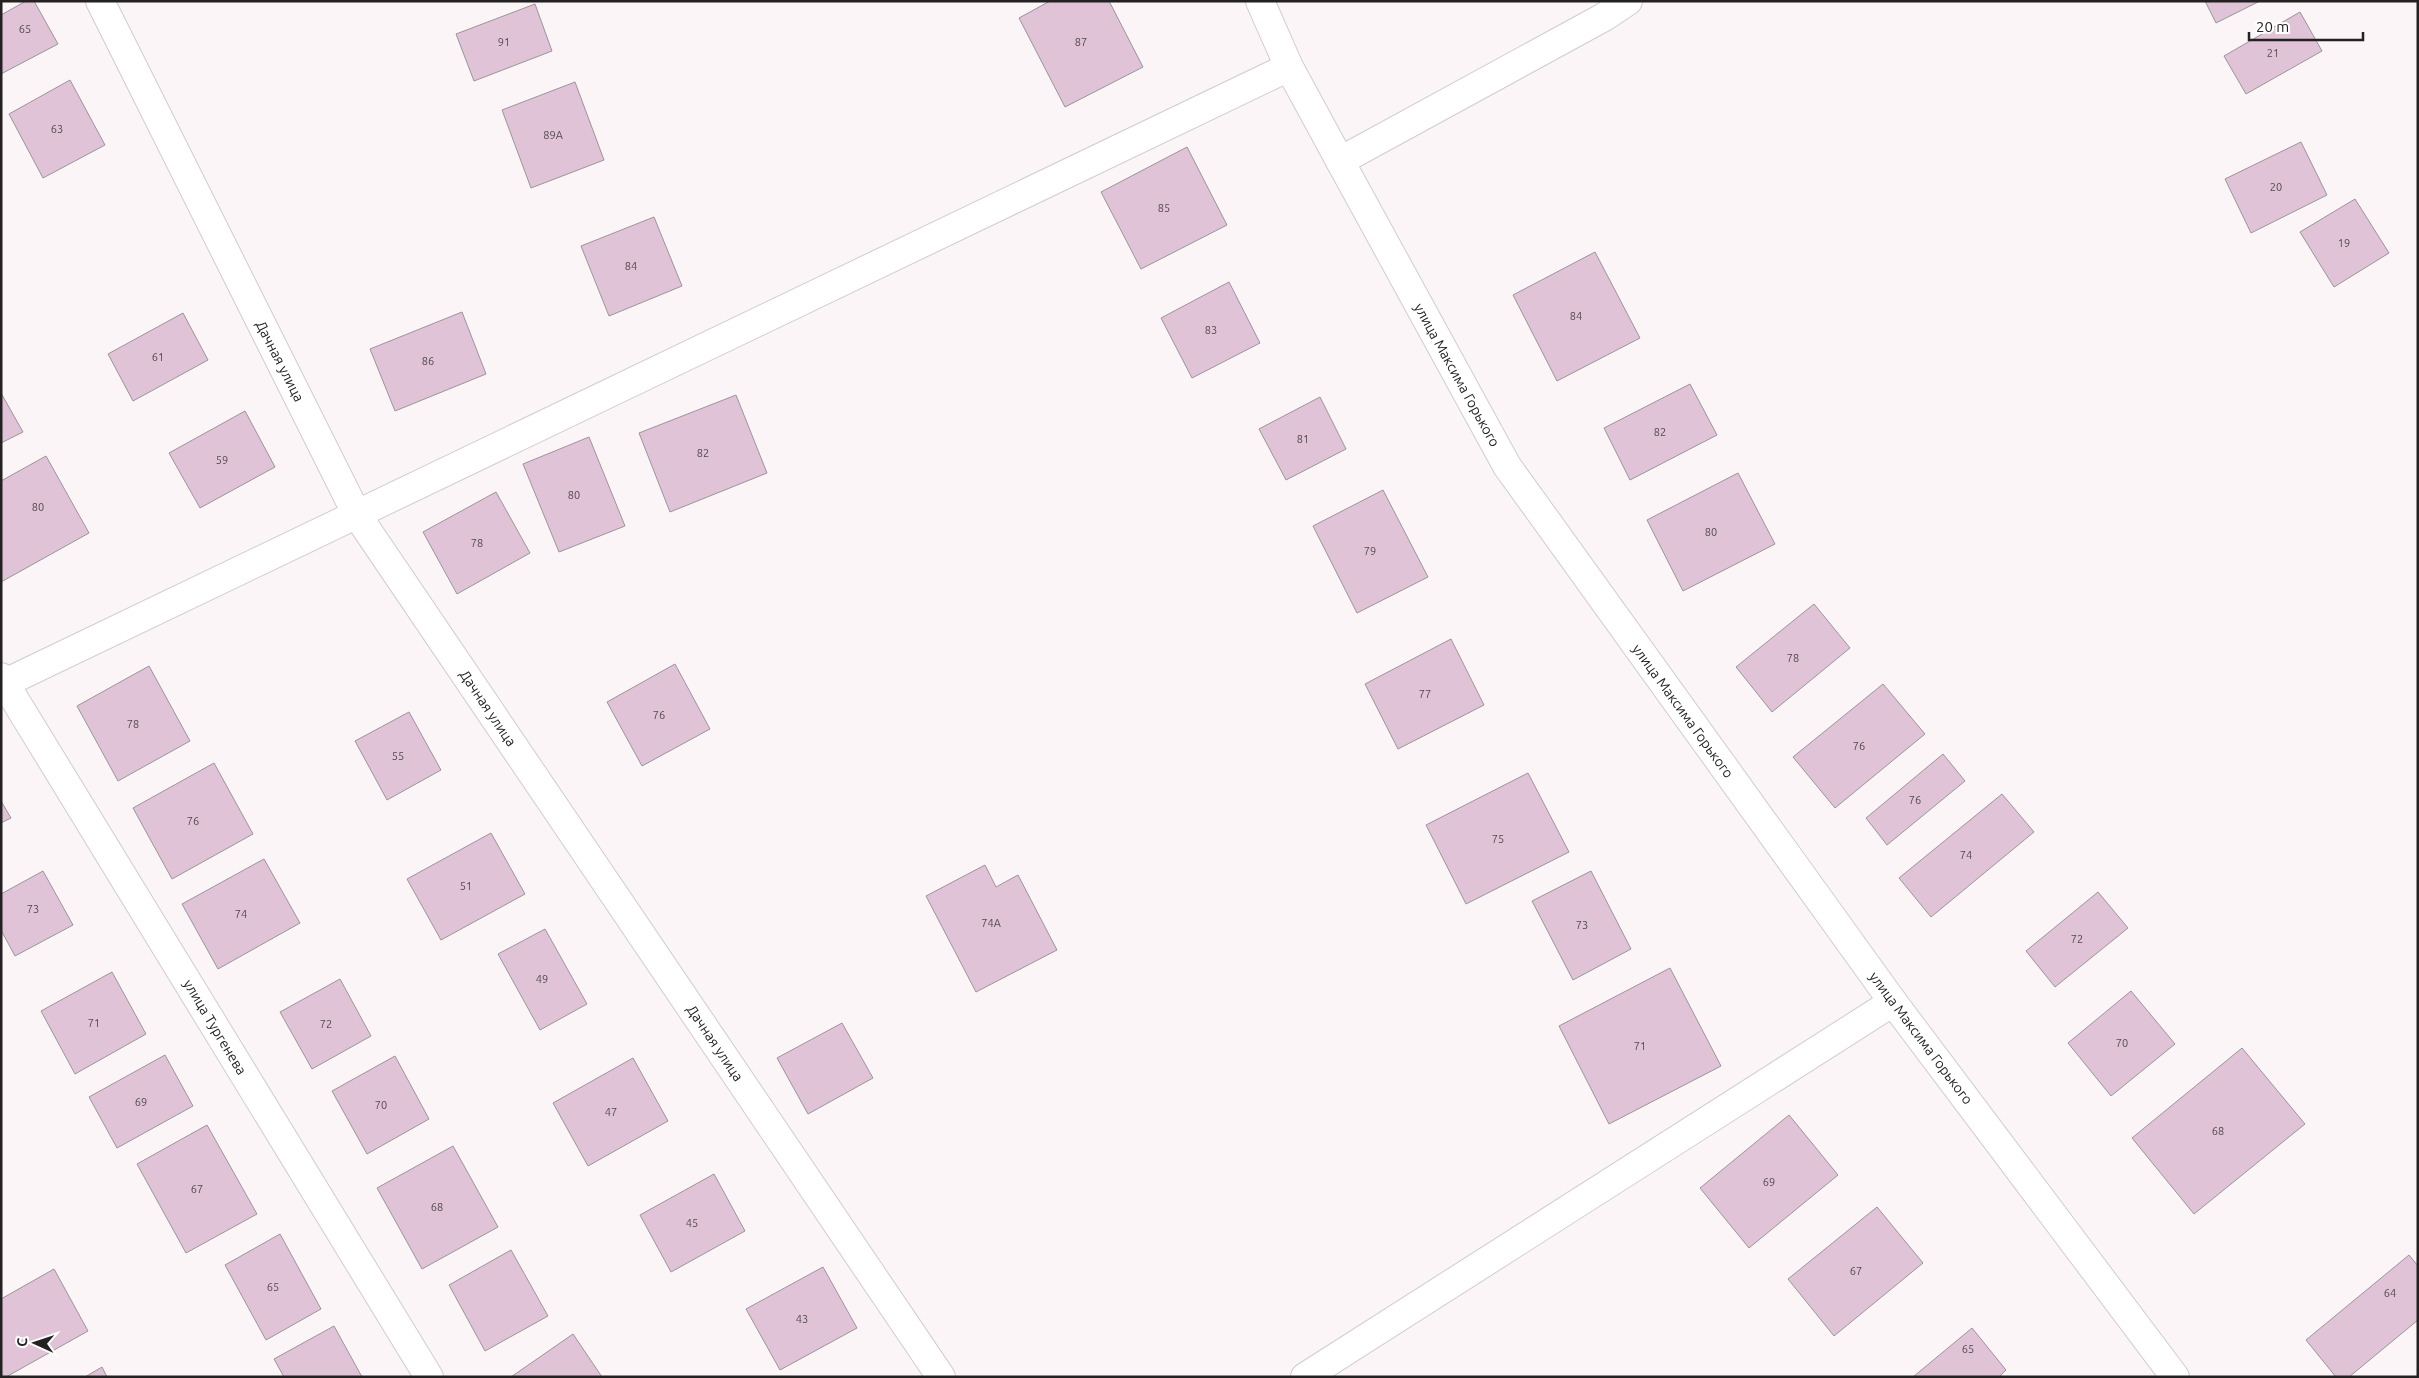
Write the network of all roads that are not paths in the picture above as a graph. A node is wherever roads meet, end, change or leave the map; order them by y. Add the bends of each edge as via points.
1 (100, 1) edge
2 (1260, 1) edge
3 (1628, 1) edge
4 (1289, 67) junction
5 (1340, 161) junction
6 (357, 515) junction
7 (2, 682) edge
8 (1893, 1002) junction
9 (429, 1377) edge
10 (941, 1377) edge
11 (1305, 1377) edge
12 (2175, 1377) edge

1 - 6 street, Дачная улица
2 - 4 street, улица Максима Горького
3 - 5 street
4 - 5 street, улица Максима Горького
4 - 6 street
5 - 8 street, улица Максима Горького via 1507,466
6 - 7 street
6 - 10 street, Дачная улица
7 - 9 street, улица Тургенева
8 - 11 street
8 - 12 street, улица Максима Горького

